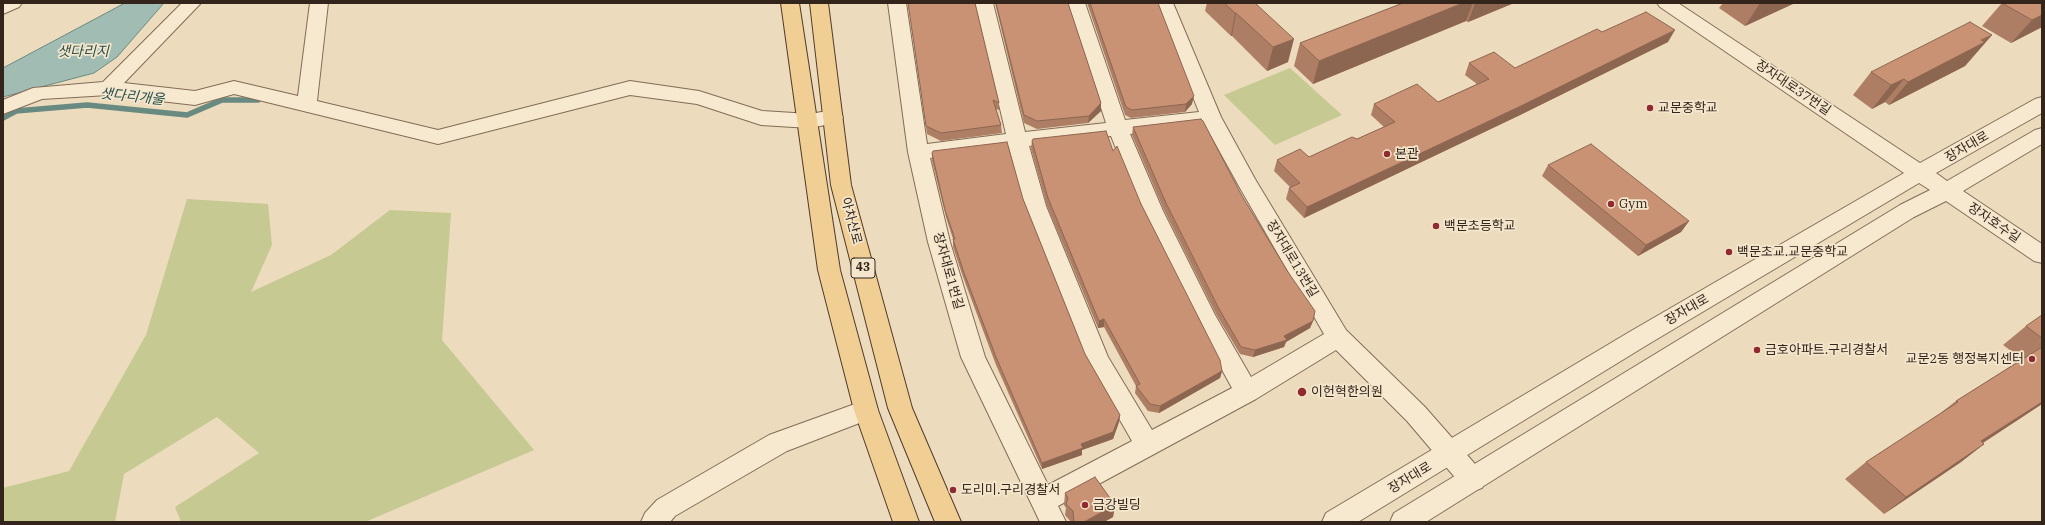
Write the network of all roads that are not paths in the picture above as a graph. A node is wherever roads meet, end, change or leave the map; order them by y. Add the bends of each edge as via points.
1 (13, 3) edge
2 (192, 3) edge
3 (319, 3) edge
4 (790, 3) edge
5 (819, 3) edge
6 (897, 3) edge
7 (984, 3) edge
8 (1076, 3) edge
9 (1164, 3) edge
10 (1666, 3) edge
11 (3, 8) edge
12 (108, 88) junction
13 (307, 104) junction
14 (2042, 104) edge
15 (3, 107) edge
16 (833, 117) junction
17 (1211, 117) junction
18 (807, 120) junction
19 (1118, 128) junction
20 (2042, 135) edge
21 (1017, 139) junction
22 (918, 152) junction
23 (1920, 173) junction
24 (1947, 191) junction
25 (2042, 255) edge
26 (1338, 337) junction
27 (1248, 392) junction
28 (866, 410) junction
29 (1148, 446) junction
30 (1450, 454) junction
31 (1473, 480) junction
32 (1044, 500) junction
33 (654, 522) edge
34 (906, 522) edge
35 (948, 522) edge
36 (1053, 522) edge
37 (1335, 522) edge
38 (1403, 522) edge

1 - 11 street
2 - 12 street
3 - 13 street
4 - 18 main road, 아차산로 / 43
5 - 16 main road, 아차산로 / 43
6 - 22 street, 장자대로1번길
7 - 21 street
8 - 19 street
9 - 17 street, 장자대로13번길
10 - 23 street, 장자대로37번길
12 - 13 street via 195,98 234,86
12 - 15 street via 40,93
13 - 18 street via 438,137 630,88 699,98 762,118
14 - 23 street, 장자대로
16 - 18 street
16 - 35 main road, 아차산로 / 43 via 841,185 900,408
17 - 19 street
17 - 26 street, 장자대로13번길 via 1246,183
18 - 28 main road, 아차산로 / 43 via 829,270
19 - 21 street
19 - 27 street via 1152,211 1207,321
20 - 24 street
21 - 22 street
21 - 29 street via 1035,206 1098,361
22 - 32 street, 장자대로1번길 via 939,242 973,357
23 - 24 street, 장자대로37번길
23 - 30 street, 장자대로 via 1646,334
24 - 25 street, 장자호수길
24 - 31 street via 1907,211 1751,306
26 - 27 street
26 - 30 street, 장자대로13번길 via 1416,414
27 - 29 street
28 - 33 street via 778,443 666,508
28 - 34 main road, 아차산로 / 43
29 - 32 street
30 - 31 street, 장자대로13번길
30 - 37 street, 장자대로
31 - 38 street
32 - 36 street, 장자대로1번길

